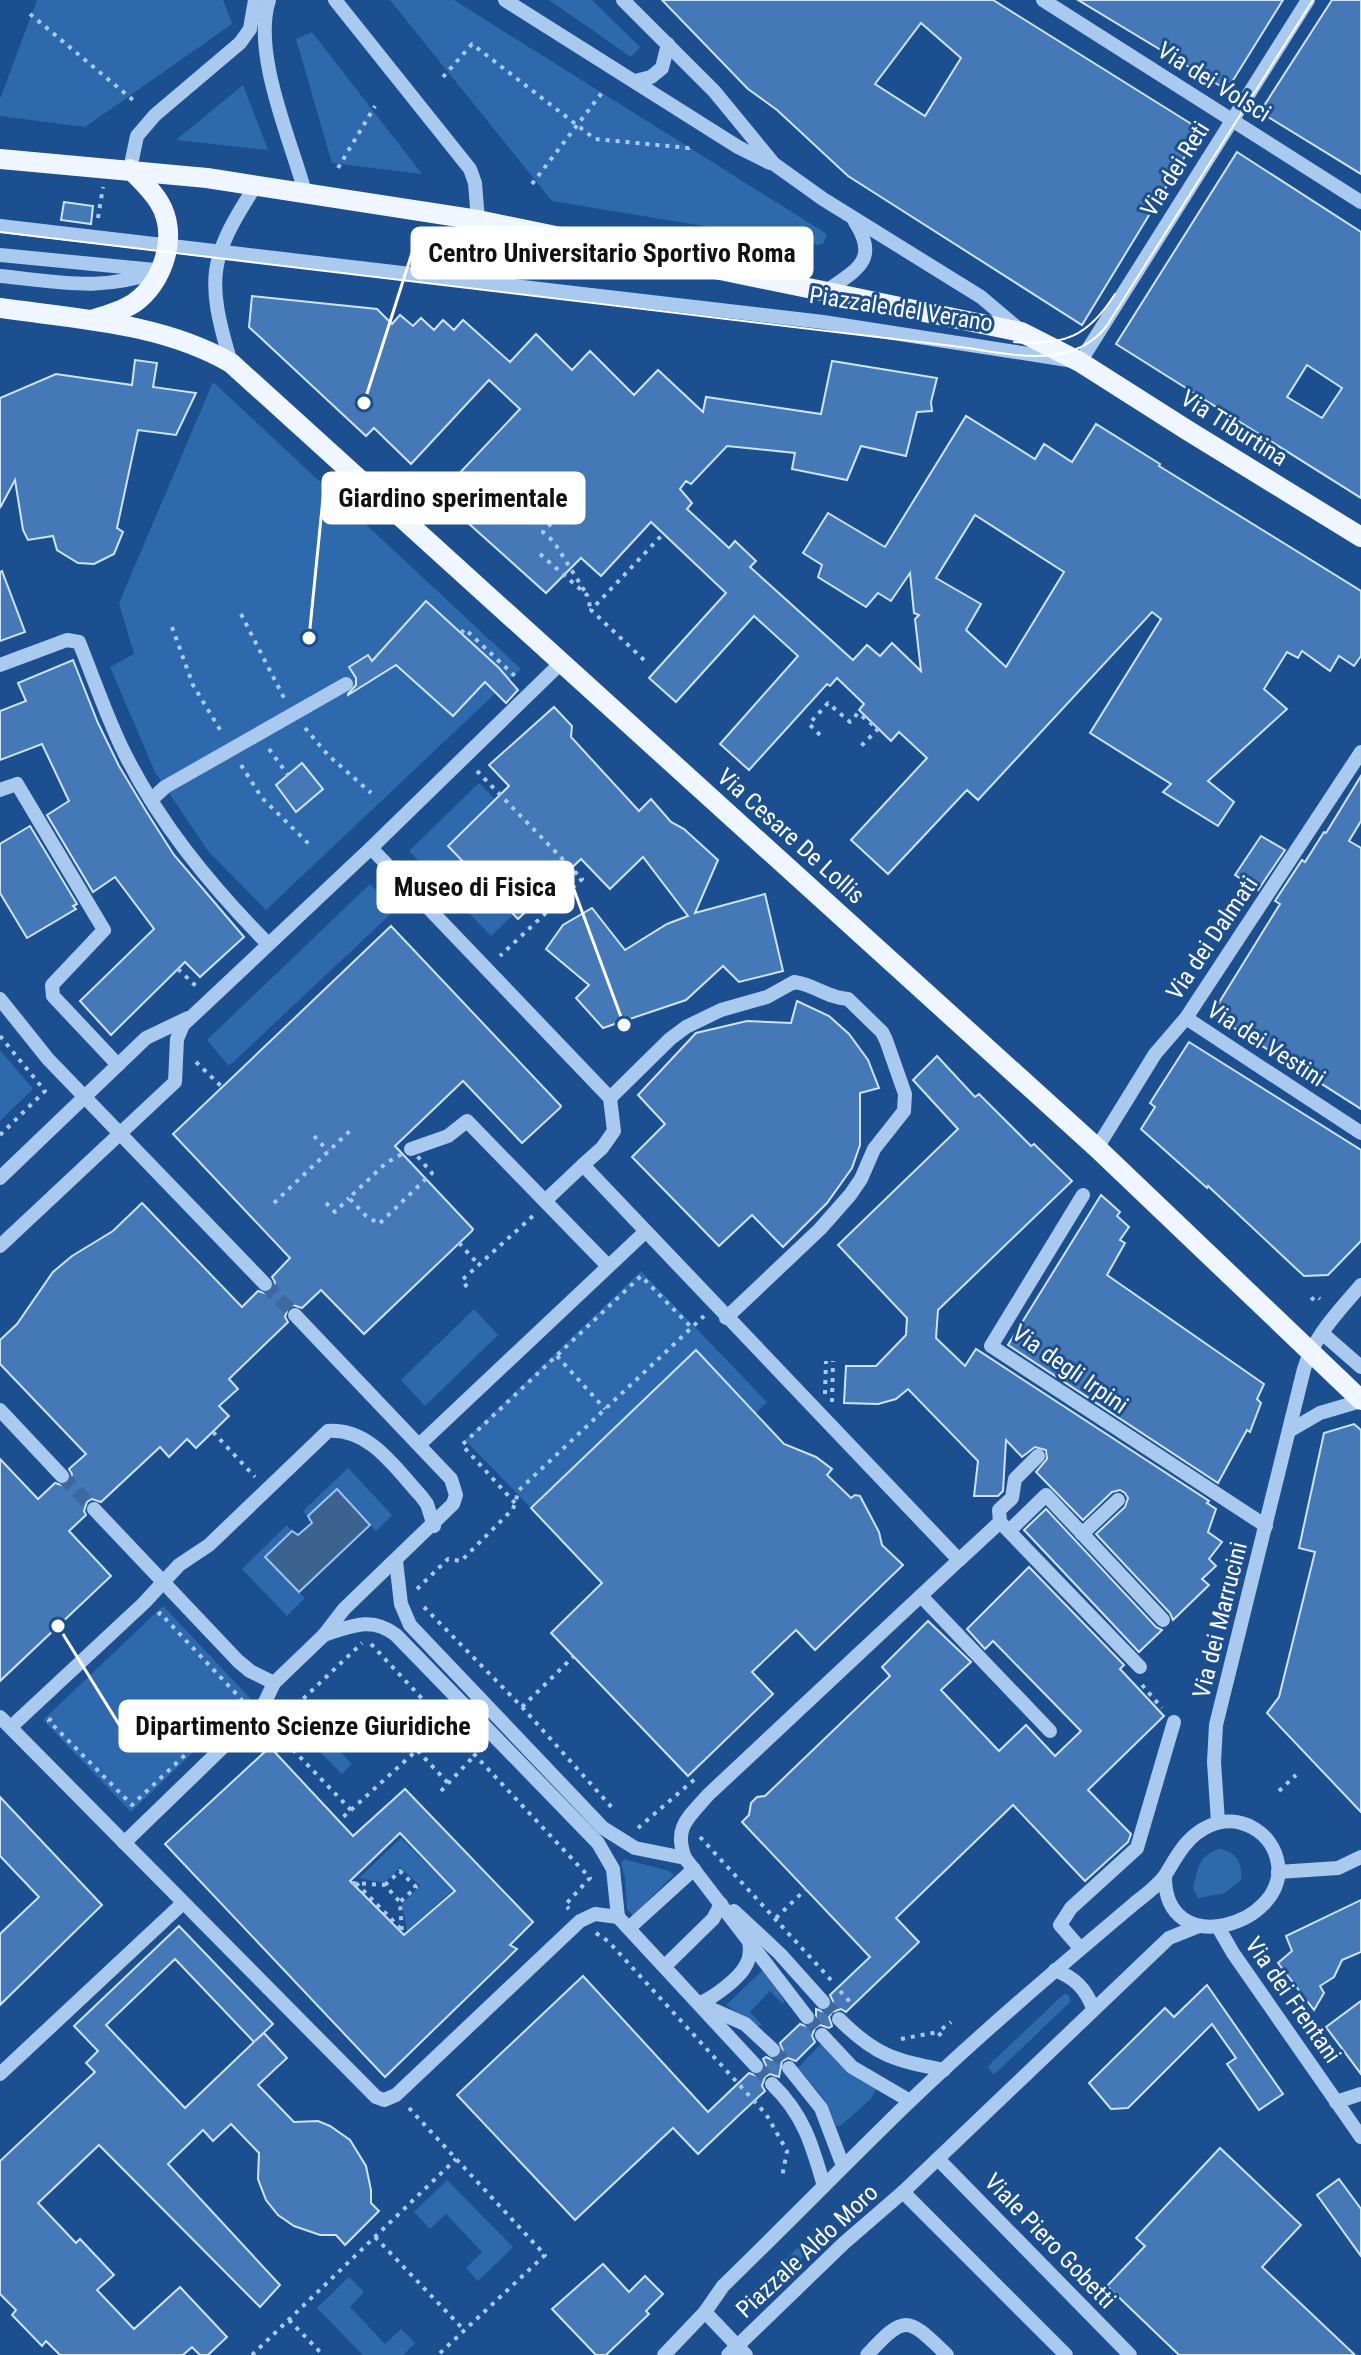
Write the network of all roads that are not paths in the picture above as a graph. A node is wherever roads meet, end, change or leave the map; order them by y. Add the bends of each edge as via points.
1 (255, 0) edge
2 (269, 0) edge
3 (335, 0) edge
4 (505, 0) edge
5 (623, 0) edge
6 (1043, 0) edge
7 (1308, 0) edge
8 (668, 44) junction
9 (635, 81) junction
10 (1232, 120) junction
11 (0, 159) edge
12 (774, 164) junction
13 (130, 169) junction
14 (256, 185) junction
15 (305, 192) junction
16 (1361, 202) edge
17 (853, 218) junction
18 (478, 220) junction
19 (0, 226) edge
20 (167, 247) junction
21 (219, 253) junction
22 (0, 255) edge
23 (160, 271) junction
24 (0, 276) edge
25 (828, 290) junction
26 (0, 308) edge
27 (94, 319) junction
28 (1021, 332) junction
29 (1080, 362) junction
30 (231, 363) junction
31 (1361, 537) edge
32 (562, 662) junction
33 (0, 665) edge
34 (346, 684) dead end
35 (1361, 752) edge
36 (0, 790) edge
37 (151, 800) junction
38 (371, 848) junction
39 (268, 944) junction
40 (0, 999) edge
41 (192, 1016) junction
42 (1186, 1018) junction
43 (118, 1065) junction
44 (86, 1096) junction
45 (610, 1098) junction
46 (122, 1133) junction
47 (1361, 1133) edge
48 (1097, 1148) junction
49 (411, 1149) road end
50 (583, 1165) junction
51 (0, 1178) edge
52 (1083, 1195) dead end
53 (547, 1201) junction
54 (645, 1232) junction
55 (0, 1246) edge
56 (608, 1266) junction
57 (265, 1284) tunnel mouth
58 (1361, 1285) edge
59 (295, 1315) tunnel mouth
60 (726, 1318) junction
61 (1322, 1333) junction
62 (1310, 1352) junction
63 (1361, 1367) edge
64 (1361, 1400) edge
65 (0, 1410) edge
66 (1289, 1431) junction
67 (420, 1444) junction
68 (1038, 1456) dead end
69 (62, 1476) tunnel mouth
70 (1118, 1500) dead end
71 (94, 1509) tunnel mouth
72 (434, 1526) junction
73 (1005, 1526) junction
74 (1266, 1526) junction
75 (1082, 1534) junction
76 (959, 1560) junction
77 (396, 1561) junction
78 (162, 1581) junction
79 (921, 1596) junction
80 (1163, 1620) dead end
81 (324, 1635) junction
82 (1140, 1667) road end
83 (274, 1683) junction
84 (6, 1721) edge
85 (1174, 1722) road end
86 (1050, 1731) dead end
87 (1218, 1822) junction
88 (124, 1843) junction
89 (1361, 1857) edge
90 (689, 1863) junction
91 (1278, 1872) junction
92 (1165, 1876) junction
93 (718, 1900) junction
94 (183, 1903) junction
95 (618, 1917) junction
96 (1199, 1926) junction
97 (1218, 1927) junction
98 (629, 1928) junction
99 (749, 1939) junction
100 (1080, 1948) junction
101 (665, 1966) junction
102 (1055, 1970) junction
103 (823, 2002) tunnel mouth
104 (700, 2003) junction
105 (1093, 2008) junction
106 (807, 2017) tunnel mouth
107 (839, 2019) tunnel mouth
108 (822, 2035) tunnel mouth
109 (773, 2050) tunnel mouth
110 (756, 2066) tunnel mouth
111 (789, 2068) tunnel mouth
112 (944, 2070) junction
113 (0, 2074) edge
114 (772, 2084) tunnel mouth
115 (1361, 2094) edge
116 (910, 2101) junction
117 (1336, 2102) junction
118 (1361, 2137) edge
119 (938, 2159) junction
120 (843, 2166) junction
121 (824, 2186) junction
122 (903, 2192) junction
123 (705, 2312) junction
124 (737, 2352) edge
125 (664, 2355) edge
126 (867, 2355) edge
127 (947, 2355) edge
128 (1066, 2355) edge
129 (1130, 2355) edge

1 - 13 street via 250,29 240,43 137,136
2 - 15 street via 264,50
3 - 18 street via 470,169
4 - 9 street, Piazzale del Verano
5 - 8 street, Piazzale del Verano
6 - 10 street, Via dei Volsci
7 - 10 street, Via dei Reti
8 - 9 street via 662,68
8 - 12 street, Piazzale del Verano
9 - 12 street, Piazzale del Verano
10 - 16 street, Via dei Volsci
10 - 29 street, Via dei Reti
11 - 13 main road, Piazzale del Verano
12 - 17 street, Piazzale del Verano
13 - 14 main road, Piazzale del Verano
13 - 20 main road via 162,208
14 - 15 main road, Piazzale del Verano
14 - 21 street
15 - 18 main road, Piazzale del Verano
17 - 25 street, Piazzale del Verano via 867,242 866,256
17 - 28 street, Piazzale del Verano via 981,297
18 - 25 main road, Piazzale del Verano
19 - 20 street, Piazzale del Verano
20 - 21 street, Piazzale del Verano
20 - 23 main road
21 - 29 street, Piazzale del Verano via 823,322
21 - 30 street via 216,307
22 - 23 street
23 - 24 street via 97,285
23 - 27 main road via 136,301
25 - 28 main road, Piazzale del Verano
26 - 27 main road
27 - 30 main road via 190,343
28 - 29 main road, Piazzale del Verano
29 - 31 main road, Via Tiburtina
30 - 32 main road, Via Cesare De Lollis
32 - 38 street
32 - 48 main road, Via Cesare De Lollis
33 - 37 street via 67,640 79,642 122,747
34 - 37 street via 165,787
35 - 42 street, Via dei Dalmati
36 - 43 street via 17,784 104,930 52,985 53,996
37 - 39 street via 217,891
38 - 39 street
38 - 45 street
39 - 41 street
40 - 44 street
41 - 43 street via 146,1038
41 - 46 street via 177,1039 175,1082
42 - 47 street, Via dei Vestini
42 - 48 street, Via dei Dalmati via 1155,1054
43 - 44 street
44 - 46 street
44 - 51 street
45 - 50 street via 614,1131
45 - 60 street via 686,1027 794,982 834,999 848,999 882,1032 905,1094 900,1117 874,1149 850,1195
46 - 55 street
46 - 57 street
48 - 62 main road, Via Cesare De Lollis
49 - 53 street via 448,1136 467,1121
50 - 53 street
50 - 54 street
52 - 74 street, Via degli Irpini via 991,1346
53 - 56 street
54 - 56 street
54 - 60 street
56 - 67 street
58 - 61 street, Via dei Marrucini
59 - 67 street
60 - 76 street
61 - 62 street, Via dei Marrucini
61 - 63 street
62 - 64 main road, Via Cesare De Lollis
62 - 66 street, Via dei Marrucini
64 - 66 street via 1320,1413
65 - 69 street
66 - 74 street, Via dei Marrucini
67 - 72 street via 455,1486 453,1504
68 - 73 street via 1015,1479 1012,1498 999,1510
70 - 75 street
71 - 78 street
72 - 77 street
72 - 78 street via 421,1496 370,1442 355,1433 328,1431 209,1545
73 - 75 street via 1046,1495
73 - 76 street
73 - 82 street
74 - 87 street, Via dei Marrucini via 1216,1725
75 - 80 street
76 - 79 street
77 - 81 street
77 - 90 street via 410,1625 603,1828 635,1848
78 - 83 street via 238,1661
78 - 84 street via 144,1603
79 - 86 street
79 - 90 street via 686,1820 680,1835
81 - 83 street
81 - 95 street via 368,1622 396,1635 598,1843 613,1869
83 - 88 street via 250,1721
84 - 88 street
85 - 100 street via 1137,1848 1062,1920 1060,1925
87 - 91 street via 1244,1823 1259,1832 1271,1845
87 - 92 street, Piazzale Aldo Moro via 1192,1836
88 - 94 street
89 - 91 street via 1338,1868
90 - 93 street
90 - 98 street
91 - 97 street, Piazzale Aldo Moro via 1264,1903 1248,1916
92 - 96 street via 1171,1905
92 - 100 street, Piazzale Aldo Moro
93 - 99 street
93 - 101 street via 713,1919
93 - 103 street via 762,1936
94 - 95 street via 384,2100 396,2095 580,1921 595,1914
94 - 113 street
95 - 98 street
96 - 97 street, Piazzale Aldo Moro
96 - 105 street, Piazzale Aldo Moro via 1169,1938
97 - 117 street, Via dei Frentani
98 - 101 street
99 - 104 street via 744,1969
99 - 106 street
100 - 102 street, Piazzale Aldo Moro
101 - 104 street
102 - 105 street via 1077,1982
102 - 112 street, Piazzale Aldo Moro
104 - 109 street via 745,2024
104 - 110 street
105 - 119 street, Piazzale Aldo Moro
107 - 112 street via 882,2054
108 - 116 street via 852,2067
111 - 120 street via 821,2108
112 - 116 street, Piazzale Aldo Moro
114 - 121 street via 805,2127
115 - 117 street
116 - 120 street, Piazzale Aldo Moro
117 - 118 street, Via dei Frentani
119 - 122 street, Piazzale Aldo Moro
119 - 129 street, Viale Piero Gobetti
120 - 121 street, Piazzale Aldo Moro
121 - 123 street, Piazzale Aldo Moro via 723,2286
122 - 124 street, Piazzale Aldo Moro via 844,2243
122 - 128 street
123 - 124 street, Piazzale Aldo Moro
123 - 125 street
126 - 127 street via 893,2328 906,2326 917,2327

